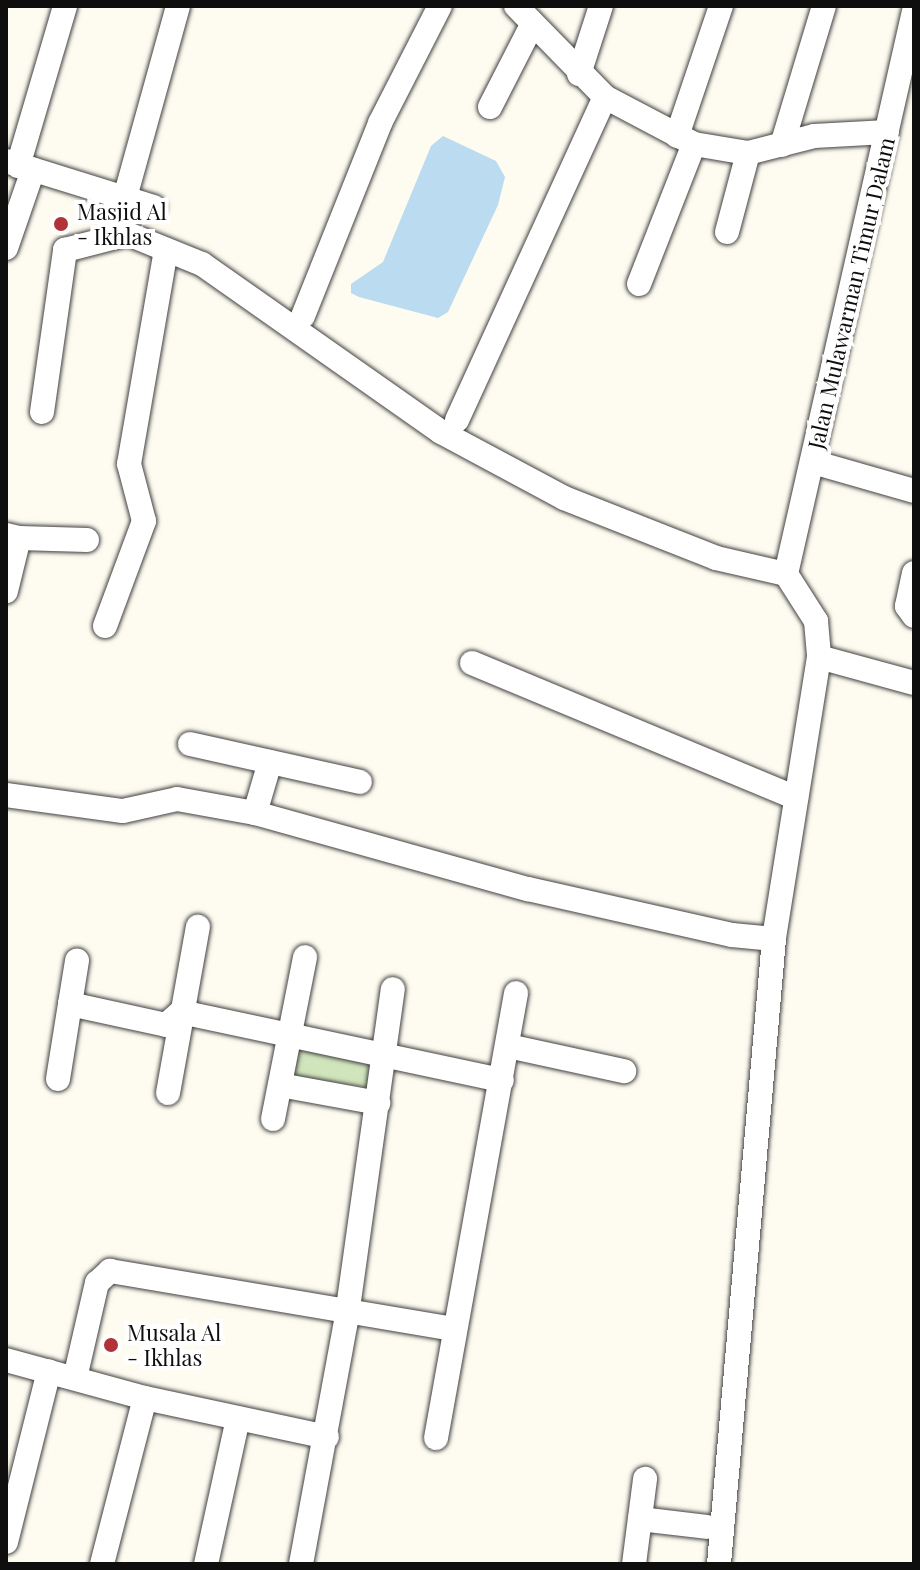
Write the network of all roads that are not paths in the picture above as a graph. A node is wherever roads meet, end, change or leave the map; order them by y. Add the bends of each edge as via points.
1 (65, 6) edge
2 (178, 6) edge
3 (440, 6) edge
4 (516, 6) edge
5 (601, 6) edge
6 (721, 6) edge
7 (824, 6) edge
8 (914, 11) edge
9 (532, 25) junction
10 (579, 74) junction
11 (605, 97) junction
12 (490, 107) dead end
13 (886, 139) junction
14 (686, 140) junction
15 (782, 145) junction
16 (748, 153) junction
17 (19, 166) edge
18 (124, 201) junction
19 (154, 207) dead end
20 (727, 232) dead end
21 (6, 248) edge
22 (166, 250) junction
23 (639, 284) dead end
24 (303, 316) dead end
25 (42, 412) dead end
26 (457, 420) dead end
27 (813, 462) junction
28 (914, 491) edge
29 (13, 536) edge
30 (87, 540) dead end
31 (914, 573) edge
32 (786, 574) junction
33 (6, 591) edge
34 (914, 616) edge
35 (105, 626) dead end
36 (819, 657) junction
37 (472, 663) dead end
38 (914, 683) edge
39 (190, 744) dead end
40 (270, 762) junction
41 (360, 782) dead end
42 (6, 795) edge
43 (796, 798) junction
44 (255, 813) junction
45 (198, 927) dead end
46 (774, 939) junction
47 (305, 957) dead end
48 (77, 961) dead end
49 (393, 989) dead end
50 (516, 993) dead end
51 (70, 1004) junction
52 (181, 1012) junction
53 (289, 1032) junction
54 (508, 1046) junction
55 (385, 1054) junction
56 (624, 1071) dead end
57 (58, 1079) dead end
58 (502, 1080) junction
59 (280, 1085) junction
60 (168, 1093) dead end
61 (378, 1103) junction
62 (273, 1119) dead end
63 (347, 1315) junction
64 (454, 1329) junction
65 (6, 1360) edge
66 (49, 1371) junction
67 (75, 1378) junction
68 (145, 1398) junction
69 (238, 1418) junction
70 (327, 1437) junction
71 (436, 1438) dead end
72 (645, 1479) dead end
73 (640, 1519) junction
74 (707, 1527) dead end
75 (6, 1542) edge
76 (307, 1563) edge
77 (102, 1564) edge
78 (206, 1564) edge
79 (634, 1564) edge
80 (719, 1564) edge

1 - 17 street
2 - 18 street
3 - 24 street via 380,123
4 - 9 street
5 - 10 street
6 - 14 street
7 - 15 street
8 - 13 street, Jalan Mulawarman Timur Dalam
9 - 10 street
9 - 12 street
10 - 11 street
11 - 14 street
11 - 26 street
13 - 15 street via 814,136
13 - 27 street, Jalan Mulawarman Timur Dalam
14 - 16 street
14 - 23 street
15 - 16 street
16 - 20 street
17 - 18 street
17 - 21 street
18 - 19 street
22 - 25 street via 128,234 65,250
22 - 32 street via 202,264 441,432 564,498 716,558
22 - 35 street via 129,464 144,521
27 - 28 street
27 - 32 street, Jalan Mulawarman Timur Dalam
29 - 30 street
29 - 33 street
31 - 34 street via 907,606
32 - 36 street via 816,621
36 - 38 street
36 - 43 street
37 - 43 street
39 - 40 street
40 - 41 street
40 - 44 street
42 - 44 street via 123,811 177,799
43 - 46 street
44 - 46 street via 528,889 732,935
45 - 52 street
46 - 80 street
47 - 53 street
48 - 51 street
49 - 55 street
50 - 54 street
51 - 52 street via 166,1025
51 - 57 street
52 - 53 street
52 - 60 street
53 - 55 street
53 - 59 street
54 - 56 street
54 - 58 street
55 - 58 street
55 - 61 street
58 - 64 street
59 - 61 street
59 - 62 street
61 - 63 street
63 - 64 street
63 - 67 street via 110,1271 97,1283
63 - 70 street
64 - 71 street
65 - 66 street
66 - 67 street
66 - 75 street
67 - 68 street
68 - 69 street
68 - 77 street
69 - 70 street
69 - 78 street
70 - 76 street
72 - 73 street
73 - 74 street
73 - 79 street

